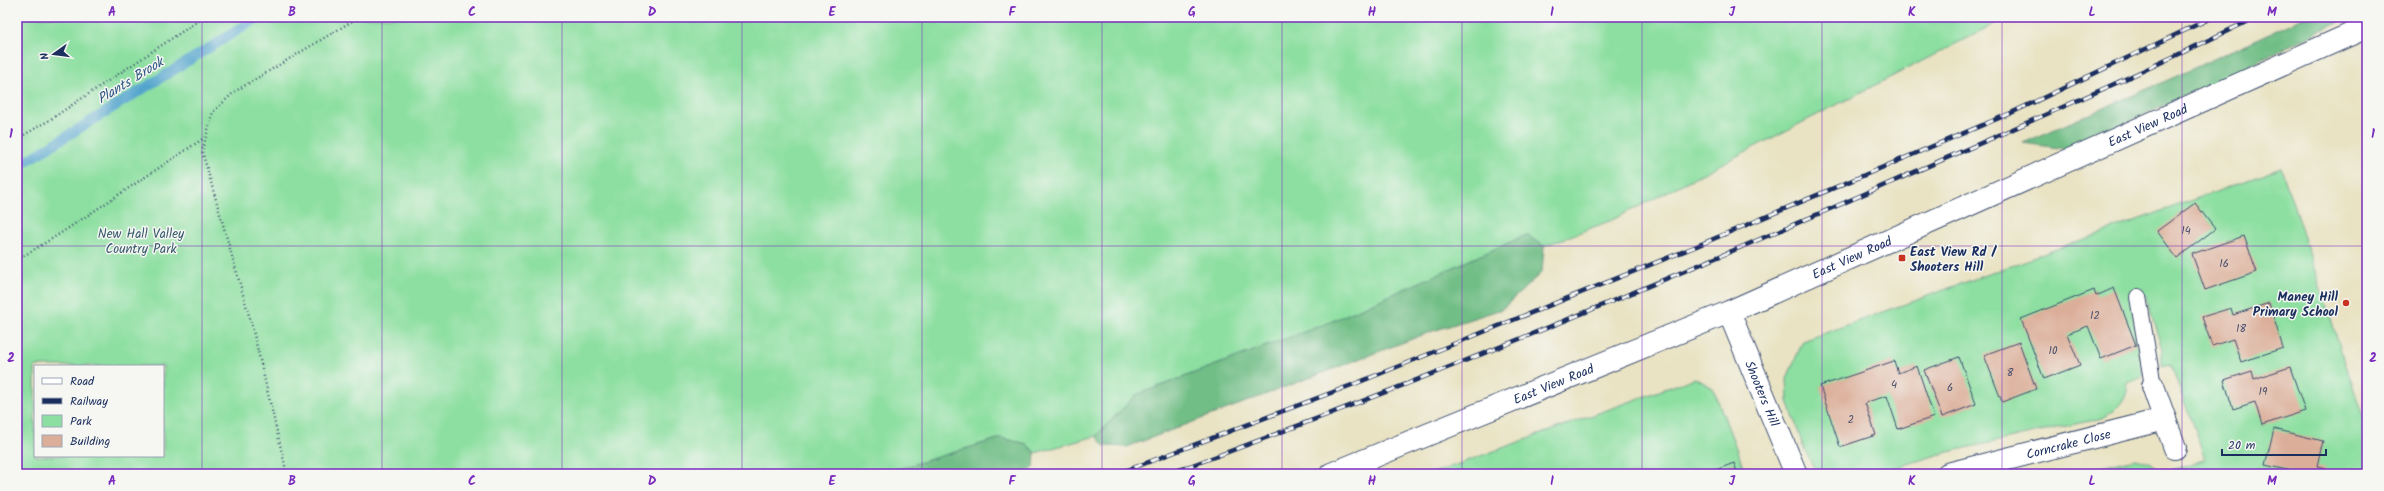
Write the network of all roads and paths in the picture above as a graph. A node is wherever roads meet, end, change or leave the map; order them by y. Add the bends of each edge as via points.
1 (204, 17) edge
2 (359, 17) edge
3 (2367, 28) edge
4 (204, 138) junction
5 (17, 139) edge
6 (17, 260) edge
7 (2138, 297) dead end
8 (1729, 312) junction
9 (2153, 386) joint
10 (2165, 419) junction
11 (2175, 448) dead end
12 (287, 474) edge
13 (1331, 474) edge
14 (1796, 474) edge
15 (1948, 474) edge

1 - 5 path
2 - 4 path via 234,92 214,112
3 - 8 street, East View Road
4 - 6 path
4 - 12 path via 202,151 252,326
7 - 9 lane
8 - 13 street, East View Road
8 - 14 street, Shooters Hill
9 - 10 street
10 - 11 street
10 - 15 street, Corncrake Close

